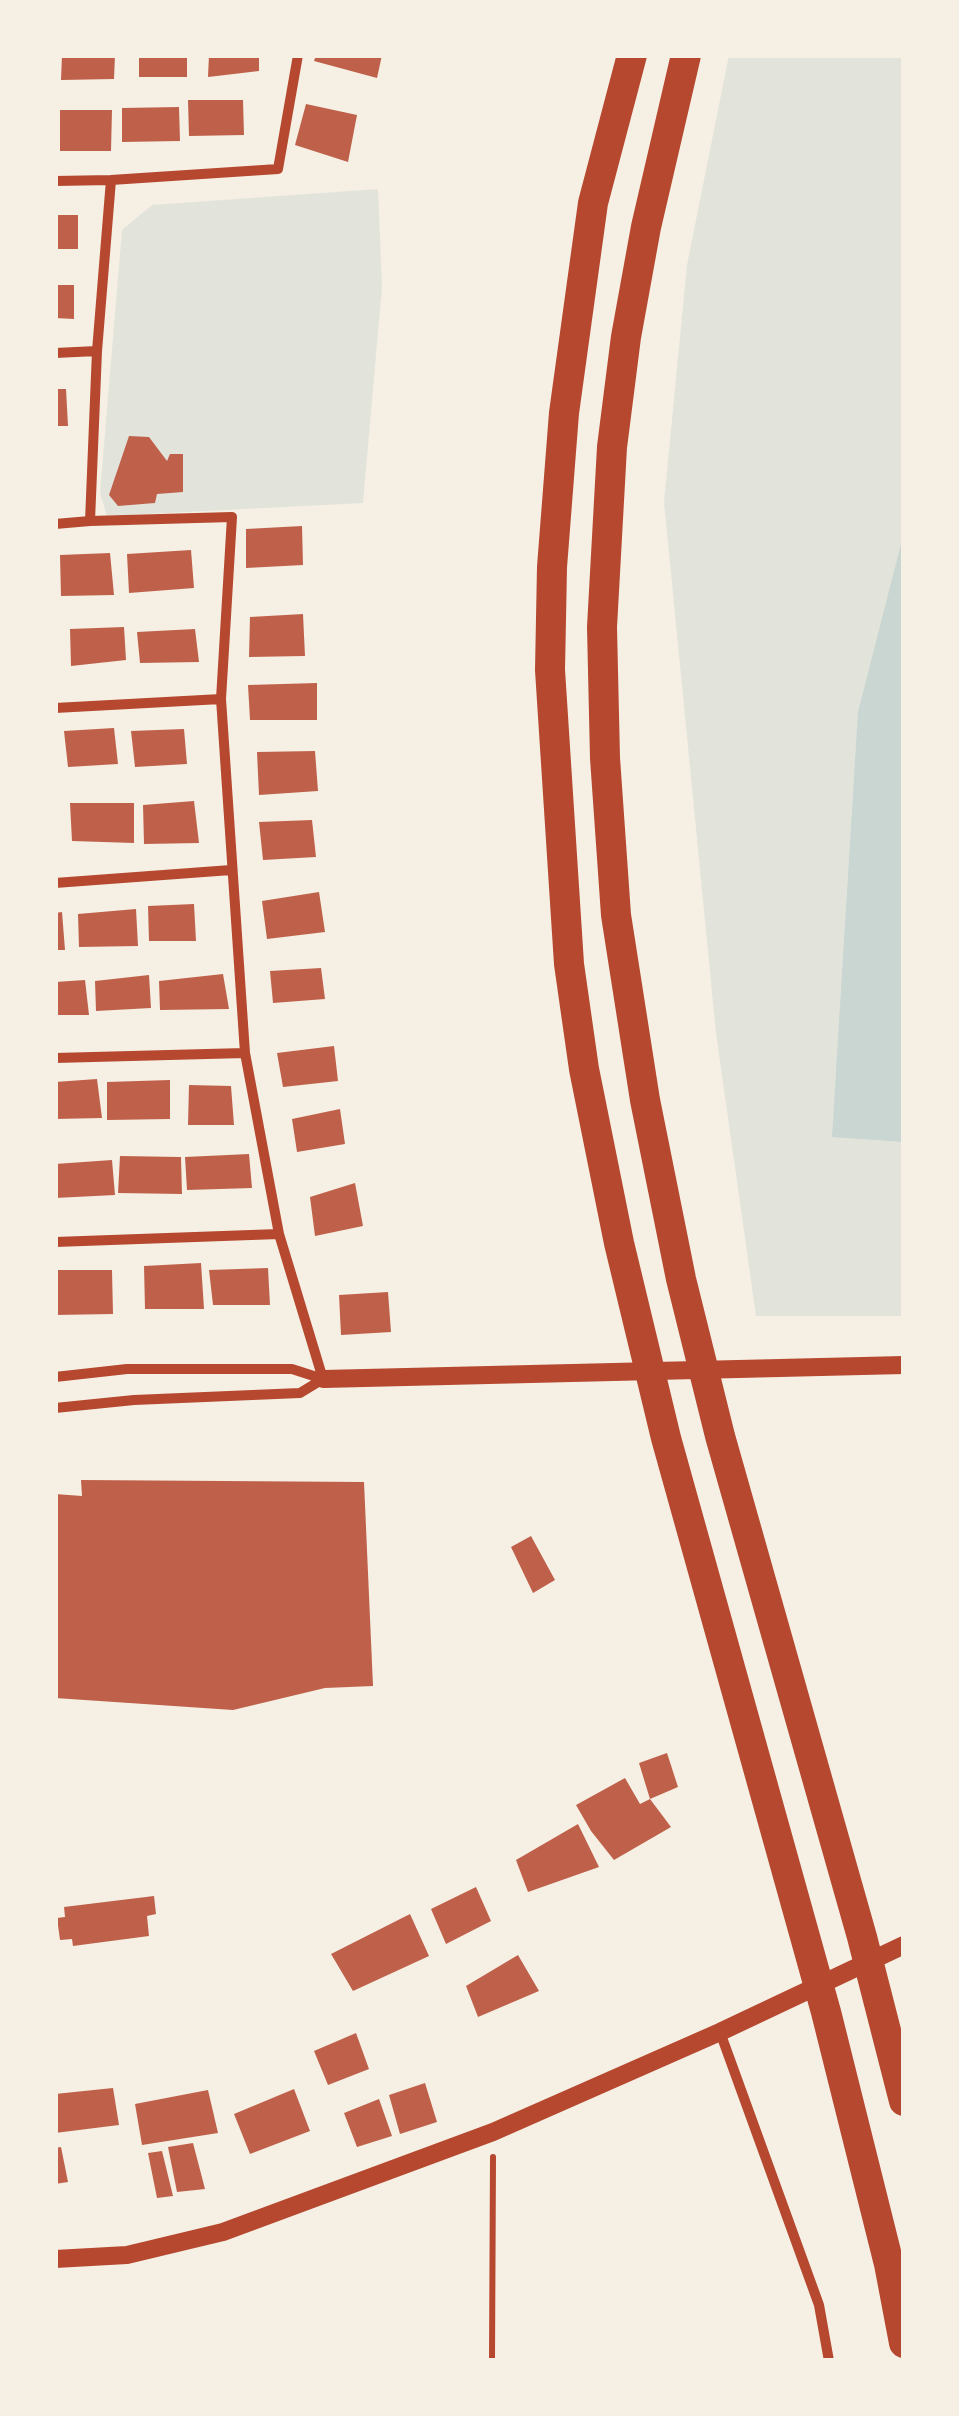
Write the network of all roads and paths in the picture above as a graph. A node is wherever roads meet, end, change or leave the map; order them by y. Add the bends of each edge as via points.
1 (298, 55) edge
2 (632, 55) edge
3 (686, 55) edge
4 (112, 180) junction
5 (55, 181) edge
6 (96, 351) junction
7 (55, 353) edge
8 (90, 521) junction
9 (55, 524) edge
10 (221, 700) junction
11 (55, 708) edge
12 (231, 870) junction
13 (55, 883) edge
14 (244, 1053) junction
15 (55, 1058) edge
16 (278, 1234) junction
17 (55, 1242) edge
18 (904, 1365) edge
19 (55, 1377) edge
20 (323, 1379) junction
21 (55, 1408) edge
22 (904, 1945) edge
23 (720, 2032) junction
24 (904, 2102) edge
25 (493, 2132) junction
26 (55, 2259) edge
27 (904, 2343) edge
28 (492, 2361) edge
29 (829, 2361) edge

1 - 4 street via 278,169
2 - 27 highway via 593,202 564,413 552,568 550,670 569,964 619,1244 661,1418 826,2012
3 - 24 highway via 646,227 612,447 602,627 616,914 681,1278
4 - 5 street
4 - 6 street
6 - 7 street
6 - 8 street
8 - 9 street
8 - 10 street via 232,518
10 - 11 street
10 - 12 street
12 - 13 street
12 - 14 street
14 - 15 street
14 - 16 street
16 - 17 street
16 - 20 street
18 - 20 street
19 - 20 street via 127,1369 292,1369
20 - 21 street via 300,1392
22 - 23 street
23 - 25 street
23 - 29 street via 819,2305
25 - 26 street via 223,2232 127,2255
25 - 28 path

